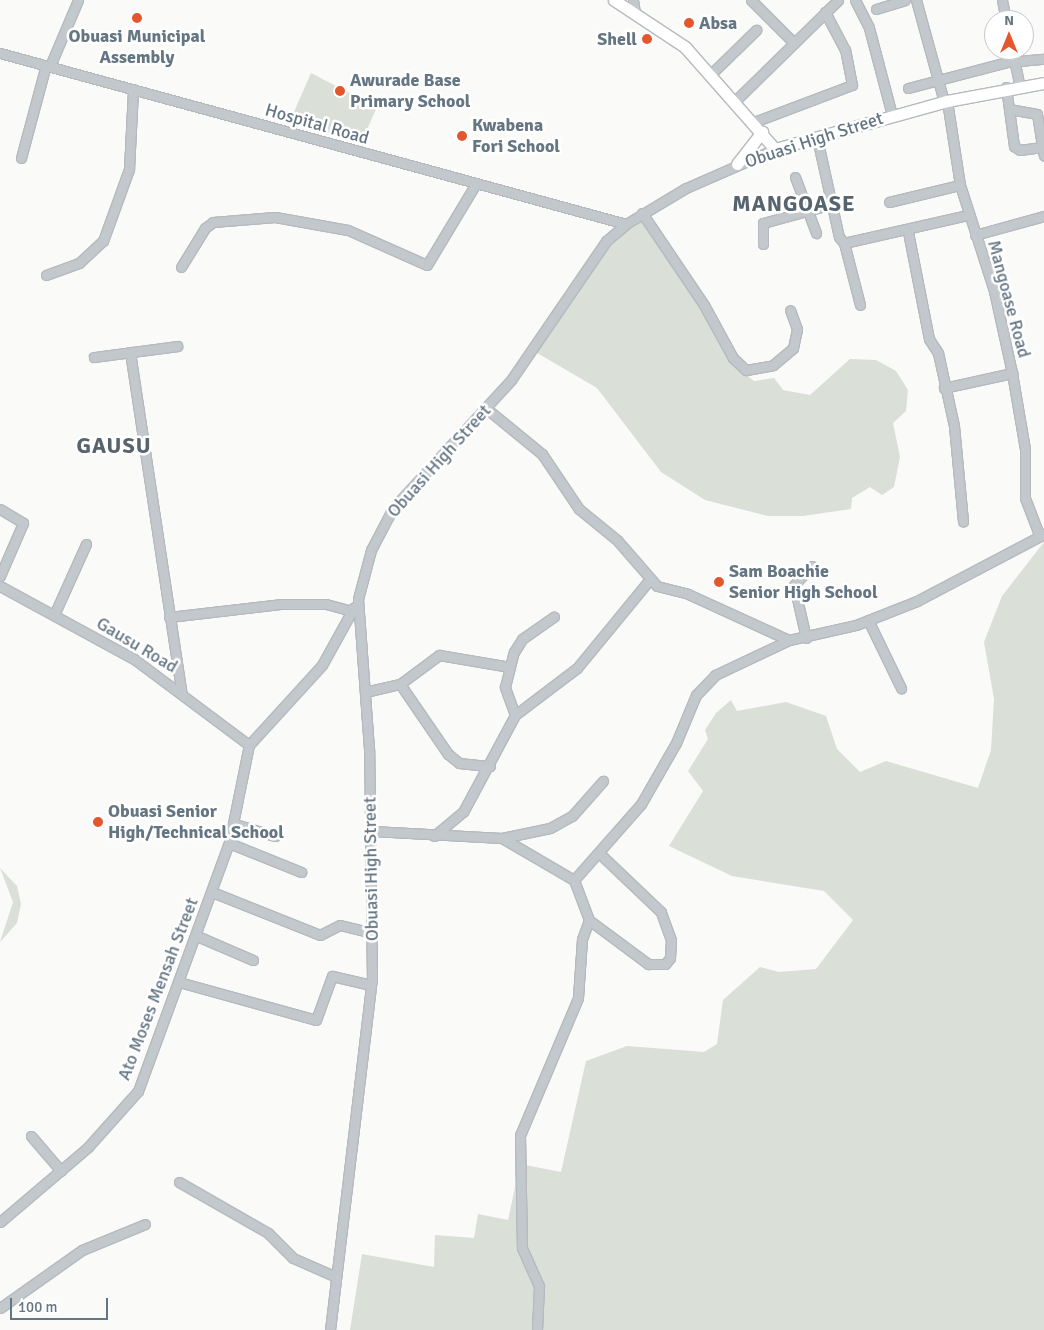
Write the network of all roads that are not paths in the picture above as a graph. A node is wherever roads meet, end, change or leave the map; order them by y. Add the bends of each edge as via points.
1 (78, 0) edge
2 (614, 0) edge
3 (633, 0) edge
4 (750, 0) edge
5 (838, 0) edge
6 (855, 0) edge
7 (905, 0) edge
8 (916, 0) edge
9 (876, 9) dead end
10 (635, 12) junction
11 (825, 12) junction
12 (756, 30) dead end
13 (794, 43) junction
14 (0, 54) edge
15 (1044, 59) edge
16 (1014, 61) junction
17 (48, 65) junction
18 (712, 73) junction
19 (938, 80) junction
20 (1044, 83) edge
21 (1019, 84) junction
22 (1006, 87) junction
23 (908, 88) dead end
24 (133, 89) junction
25 (736, 100) junction
26 (945, 101) junction
27 (1009, 109) junction
28 (892, 115) junction
29 (754, 122) junction
30 (762, 132) junction
31 (817, 138) junction
32 (775, 150) junction
33 (1043, 151) edge
34 (21, 158) dead end
35 (737, 164) junction
36 (796, 177) dead end
37 (476, 185) junction
38 (960, 185) junction
39 (889, 202) dead end
40 (832, 204) junction
41 (807, 210) junction
42 (642, 213) junction
43 (967, 215) junction
44 (1044, 216) edge
45 (626, 224) junction
46 (908, 232) junction
47 (816, 233) dead end
48 (975, 236) junction
49 (844, 243) junction
50 (763, 244) dead end
51 (181, 267) dead end
52 (46, 275) dead end
53 (860, 305) dead end
54 (790, 310) dead end
55 (177, 346) dead end
56 (130, 352) junction
57 (94, 357) dead end
58 (1012, 373) junction
59 (944, 388) junction
60 (487, 409) junction
61 (0, 509) edge
62 (963, 522) dead end
63 (1042, 534) edge
64 (86, 544) dead end
65 (812, 566) dead end
66 (0, 576) edge
67 (650, 579) junction
68 (0, 586) edge
69 (358, 599) junction
70 (352, 611) junction
71 (54, 615) junction
72 (169, 617) junction
73 (554, 617) dead end
74 (868, 620) junction
75 (344, 628) junction
76 (360, 630) junction
77 (806, 638) junction
78 (788, 640) junction
79 (510, 667) junction
80 (400, 684) junction
81 (901, 688) dead end
82 (181, 691) junction
83 (365, 692) junction
84 (515, 715) junction
85 (249, 744) junction
86 (490, 766) junction
87 (603, 781) dead end
88 (235, 824) junction
89 (372, 831) junction
90 (275, 836) dead end
91 (434, 836) junction
92 (502, 838) junction
93 (229, 842) junction
94 (599, 853) junction
95 (301, 872) dead end
96 (574, 880) junction
97 (212, 892) junction
98 (589, 920) junction
99 (372, 933) junction
100 (197, 936) junction
101 (252, 960) dead end
102 (179, 982) junction
103 (371, 985) junction
104 (30, 1136) dead end
105 (61, 1171) junction
106 (180, 1182) dead end
107 (0, 1222) edge
108 (145, 1224) dead end
109 (336, 1277) junction
110 (0, 1308) edge
111 (330, 1330) edge
112 (537, 1330) edge

1 - 17 street
2 - 10 main road
3 - 10 street
4 - 13 street
5 - 11 street
6 - 28 street via 869,28
7 - 9 street
8 - 19 street, Mangoase Road
10 - 18 main road via 685,47
11 - 13 street
11 - 29 street via 845,50 852,85
12 - 18 street
13 - 25 street
14 - 17 street, Hospital Road
15 - 16 street
16 - 19 street
16 - 21 street
17 - 24 street, Hospital Road
17 - 34 street
18 - 25 main road
19 - 23 street
19 - 26 street, Mangoase Road
20 - 21 main road, Obuasi High Street
21 - 22 main road, Obuasi High Street
22 - 26 main road, Obuasi High Street
22 - 27 street
24 - 37 street, Hospital Road
24 - 52 street via 129,169 103,240 78,263
25 - 29 main road
26 - 28 main road, Obuasi High Street
26 - 38 street, Mangoase Road
27 - 33 street via 1037,114
27 - 33 street via 1015,148
28 - 31 main road, Obuasi High Street
29 - 30 main road
30 - 32 main road
30 - 35 main road
31 - 32 main road, Obuasi High Street
31 - 40 street
32 - 35 street, Obuasi High Street
35 - 42 street, Obuasi High Street
36 - 41 street
37 - 45 street, Hospital Road
37 - 51 street via 427,265 348,230 275,217 213,222 205,228
38 - 39 street
38 - 43 street, Mangoase Road
40 - 41 street
40 - 49 street
41 - 47 street
41 - 50 street via 763,223
42 - 45 street, Obuasi High Street
42 - 54 street via 704,305 733,358 746,370 773,365 794,348 797,329
43 - 46 street
43 - 48 street, Mangoase Road
44 - 48 street
45 - 60 street, Obuasi High Street via 597,252
46 - 49 street
46 - 59 street via 929,339 938,354
48 - 58 street, Mangoase Road via 994,291
49 - 53 street
55 - 56 street
56 - 57 street
56 - 72 street
58 - 59 street
58 - 63 street, Mangoase Road via 1025,449 1025,498
59 - 62 street via 956,438
60 - 67 street via 542,454 579,509 617,540
60 - 69 street, Obuasi High Street via 385,520 370,550
61 - 66 street via 23,523
63 - 74 street via 966,578
64 - 71 street
65 - 77 street via 794,585
67 - 78 street via 771,628
67 - 84 street via 577,668
68 - 71 street, Gausu Road
69 - 70 street
69 - 76 street, Obuasi High Street
70 - 72 street via 300,603
70 - 75 street
71 - 82 street, Gausu Road
72 - 82 street
73 - 79 street via 522,639
74 - 77 street
74 - 81 street
75 - 76 street
75 - 85 street via 314,675
76 - 83 street, Obuasi High Street
77 - 78 street
78 - 94 street via 715,675 696,695 653,786
79 - 80 street via 449,654 431,659
79 - 84 street via 506,695
80 - 83 street
80 - 86 street via 448,754 459,763
82 - 85 street, Gausu Road
83 - 89 street, Obuasi High Street
84 - 86 street
85 - 88 street, Ato Moses Mensah Street
86 - 91 street via 454,823
87 - 92 street via 563,823
88 - 90 street
88 - 93 street, Ato Moses Mensah Street
89 - 91 street
89 - 99 street, Obuasi High Street
91 - 92 street
92 - 96 street
93 - 95 street
93 - 97 street, Ato Moses Mensah Street
94 - 96 street
94 - 98 street via 661,912 672,940 670,958 665,964 648,964
96 - 98 street
97 - 99 street via 320,935 340,925
97 - 100 street, Ato Moses Mensah Street
98 - 112 street via 582,940 578,998 520,1135 522,1248 539,1286
99 - 103 street, Obuasi High Street
100 - 101 street
100 - 102 street, Ato Moses Mensah Street
102 - 103 street via 316,1020 332,976
102 - 105 street, Ato Moses Mensah Street via 138,1091
103 - 109 street, Obuasi High Street
104 - 105 street
105 - 107 street, Ato Moses Mensah Street
106 - 109 street via 268,1233 294,1258
108 - 110 street via 82,1250
109 - 111 street, Obuasi High Street

